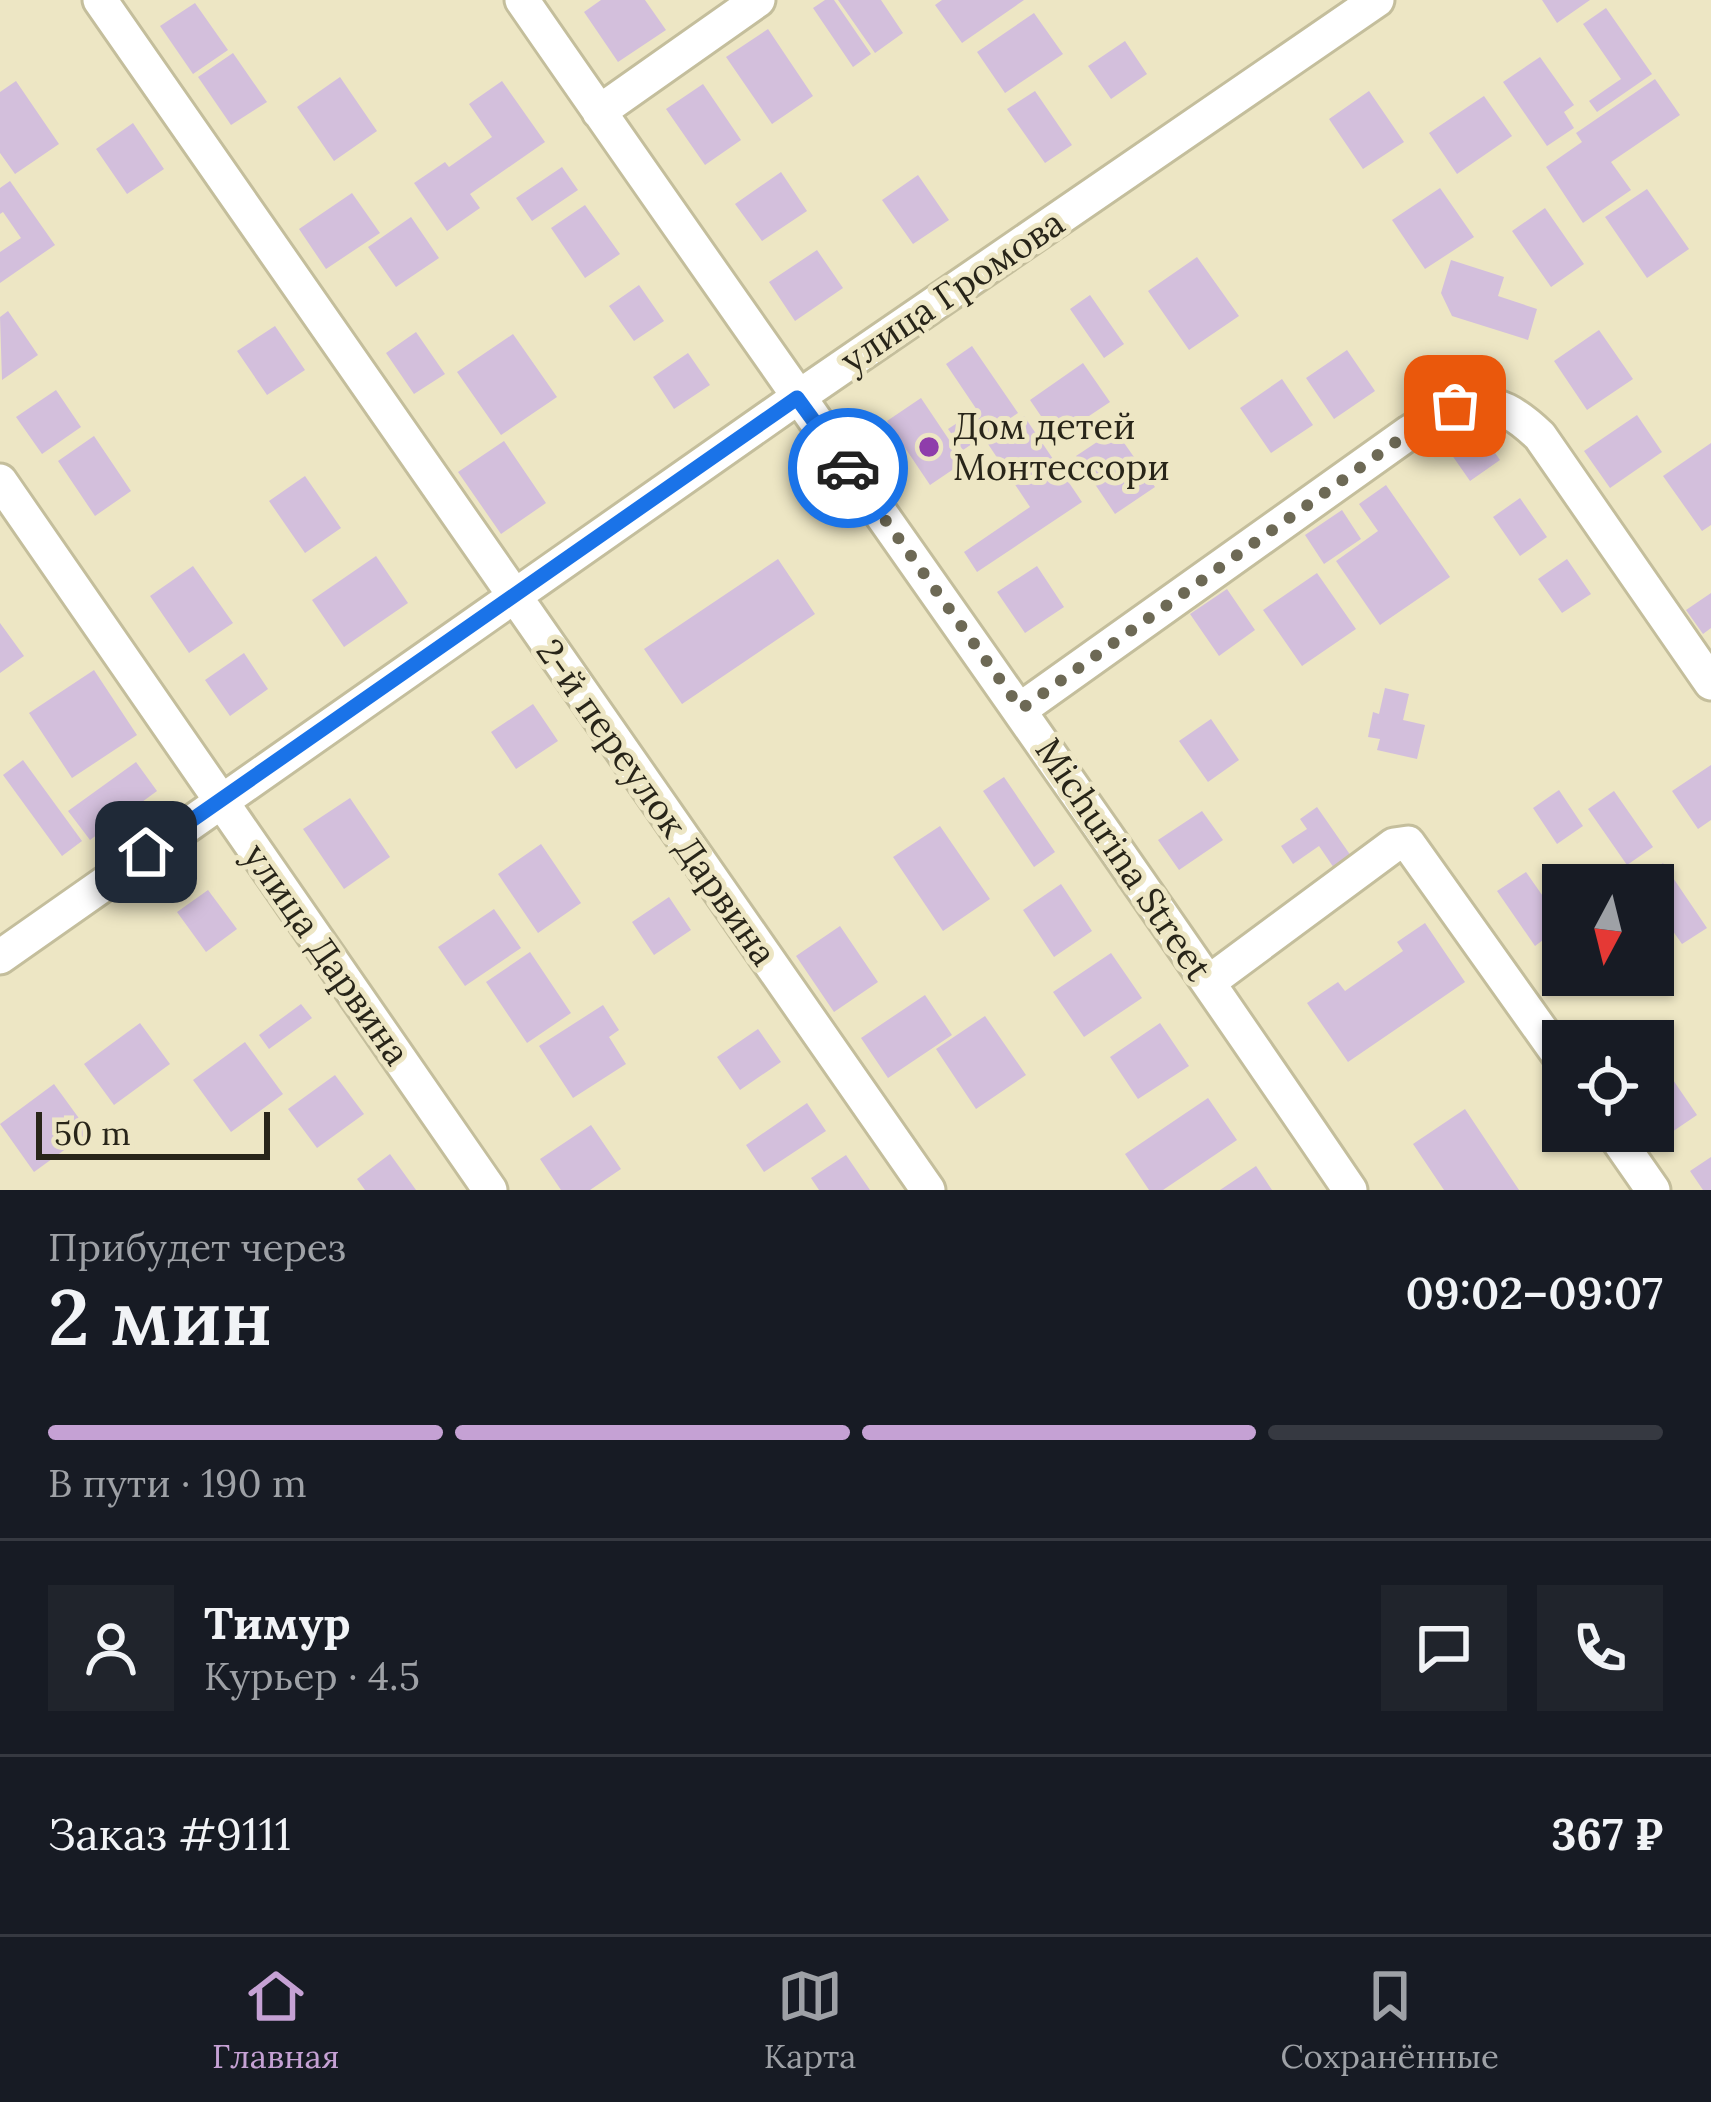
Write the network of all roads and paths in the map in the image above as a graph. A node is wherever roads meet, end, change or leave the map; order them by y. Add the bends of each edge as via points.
1 (100, 0) edge
2 (522, 0) edge
3 (758, 0) edge
4 (1377, 0) edge
5 (599, 112) junction
6 (797, 398) junction
7 (4, 497) edge
8 (514, 596) junction
9 (1711, 683) edge
10 (1021, 709) junction
11 (220, 800) junction
12 (0, 957) edge
13 (1209, 982) junction
14 (1542, 1031) edge
15 (1627, 1152) edge
16 (490, 1190) edge
17 (928, 1190) edge
18 (1350, 1190) edge
19 (1653, 1190) edge

1 - 8 street, 2-й переулок Дарвина
2 - 5 street, Michurina Street
3 - 5 street
4 - 6 street, улица Громова
5 - 6 street, Michurina Street
6 - 8 street, улица Громова
6 - 10 street, Michurina Street
7 - 11 street, улица Дарвина
8 - 11 street, улица Громова
8 - 17 street, 2-й переулок Дарвина
9 - 10 street via 1540,436 1515,412 1489,402 1455,406 1410,432
10 - 13 street, Michurina Street
11 - 12 street, улица Громова
11 - 16 street, улица Дарвина
13 - 14 street via 1394,844 1408,843
13 - 18 street, Michurina Street
15 - 19 street

